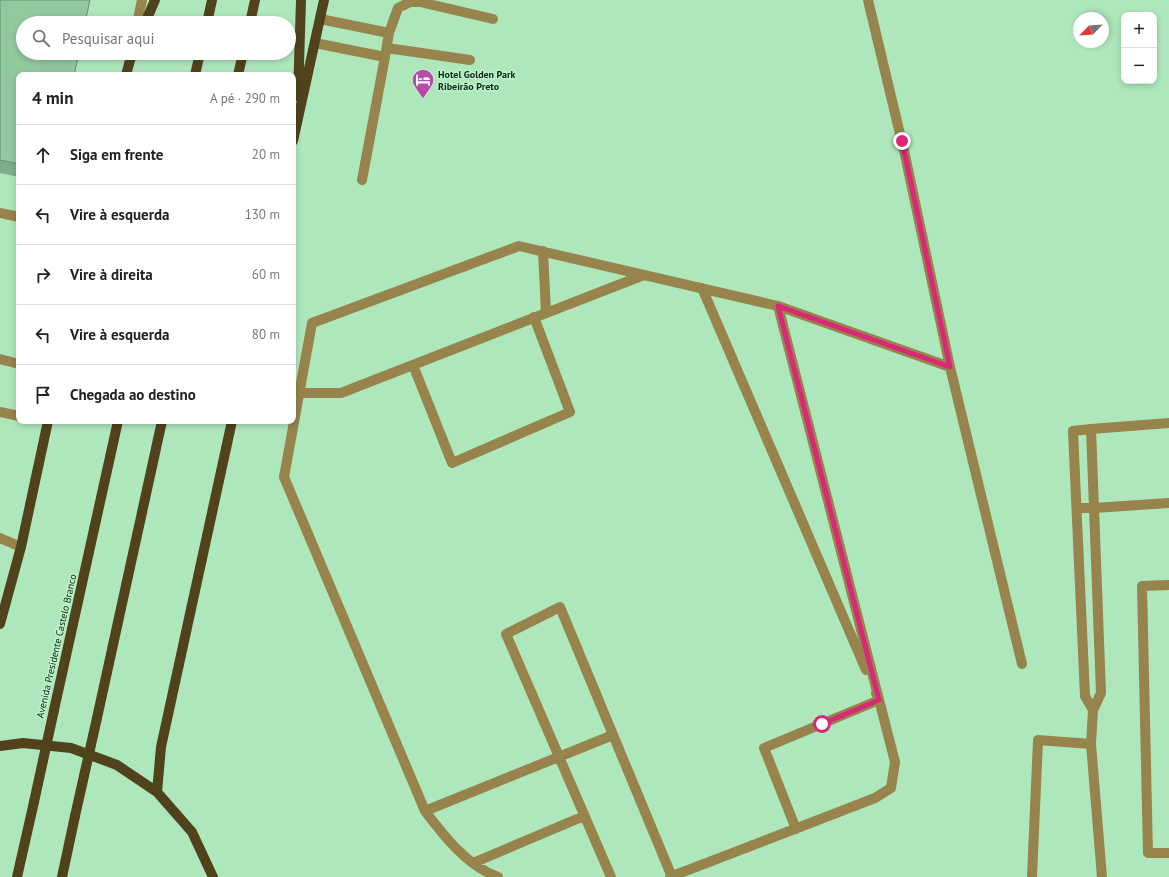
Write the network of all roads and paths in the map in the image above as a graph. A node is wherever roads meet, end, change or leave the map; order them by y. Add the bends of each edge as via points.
1 (142, 0) edge
2 (155, 0) edge
3 (212, 0) edge
4 (255, 0) edge
5 (300, 0) edge
6 (324, 0) edge
7 (868, 0) edge
8 (139, 16) edge
9 (148, 16) edge
10 (209, 16) edge
11 (252, 16) edge
12 (320, 19) junction
13 (493, 19) dead end
14 (389, 33) junction
15 (314, 43) junction
16 (386, 53) junction
17 (129, 60) edge
18 (198, 60) edge
19 (241, 60) edge
20 (470, 60) dead end
21 (127, 72) edge
22 (196, 72) edge
23 (239, 72) edge
24 (298, 120) junction
25 (296, 128) edge
26 (362, 180) dead end
27 (0, 213) edge
28 (16, 216) edge
29 (543, 251) junction
30 (644, 275) junction
31 (702, 288) junction
32 (778, 306) junction
33 (546, 313) junction
34 (534, 317) junction
35 (0, 359) edge
36 (16, 363) edge
37 (413, 365) junction
38 (950, 367) junction
39 (299, 393) junction
40 (296, 410) edge
41 (0, 412) edge
42 (16, 415) edge
43 (1169, 423) edge
44 (45, 424) edge
45 (117, 424) edge
46 (161, 424) edge
47 (231, 424) edge
48 (293, 424) edge
49 (1091, 429) junction
50 (1169, 504) edge
51 (1077, 508) junction
52 (1094, 508) junction
53 (0, 538) edge
54 (21, 547) junction
55 (1169, 585) edge
56 (0, 624) edge
57 (1022, 664) dead end
58 (879, 700) junction
59 (1093, 710) junction
60 (613, 735) junction
61 (1092, 744) junction
62 (0, 746) edge
63 (559, 757) junction
64 (157, 792) junction
65 (425, 811) junction
66 (584, 816) junction
67 (796, 829) junction
68 (1169, 853) edge
69 (473, 863) junction
70 (685, 875) edge
71 (17, 877) edge
72 (62, 877) edge
73 (214, 877) edge
74 (498, 877) edge
75 (611, 877) edge
76 (671, 877) edge
77 (1032, 877) edge
78 (1102, 877) edge

1 - 8 street
2 - 9 main road
3 - 10 main road
4 - 11 main road
5 - 24 main road
6 - 12 main road
7 - 38 street via 905,155
12 - 14 street
12 - 15 main road
13 - 14 street via 420,2 410,2 398,8
14 - 16 street
15 - 16 street
15 - 24 main road
16 - 20 street
16 - 26 street
17 - 21 main road
18 - 22 main road
19 - 23 main road
24 - 25 main road
27 - 28 street
29 - 30 street
29 - 33 street
29 - 39 street via 519,246 312,323
30 - 31 street
30 - 33 street
31 - 32 street
31 - 58 street
32 - 38 street
32 - 58 street
33 - 34 street
34 - 37 street
34 - 37 street via 570,412 452,463
35 - 36 street
37 - 39 street via 341,393
38 - 57 street
39 - 40 street
41 - 42 street
43 - 49 street
44 - 54 main road
45 - 71 main road, Avenida Presidente Castelo Branco, bridge
46 - 72 main road, bridge
47 - 64 main road via 161,747
48 - 65 street via 284,477
49 - 51 street via 1074,431
49 - 52 street
50 - 52 street
51 - 52 street
51 - 59 street via 1085,696
52 - 59 street via 1101,693
53 - 54 street
54 - 56 main road
55 - 68 street via 1142,586 1148,853
58 - 67 street via 895,762 891,788 875,798
58 - 67 street via 764,748
59 - 61 street
60 - 63 street
60 - 63 street via 560,607 506,634
60 - 76 street
61 - 77 street via 1038,740
61 - 78 street
62 - 64 main road via 23,743 71,748 117,765
63 - 65 street
63 - 66 street
64 - 73 main road via 192,832
65 - 69 street via 448,840
66 - 69 street
66 - 75 street
67 - 70 street
69 - 74 street
70 - 76 street

